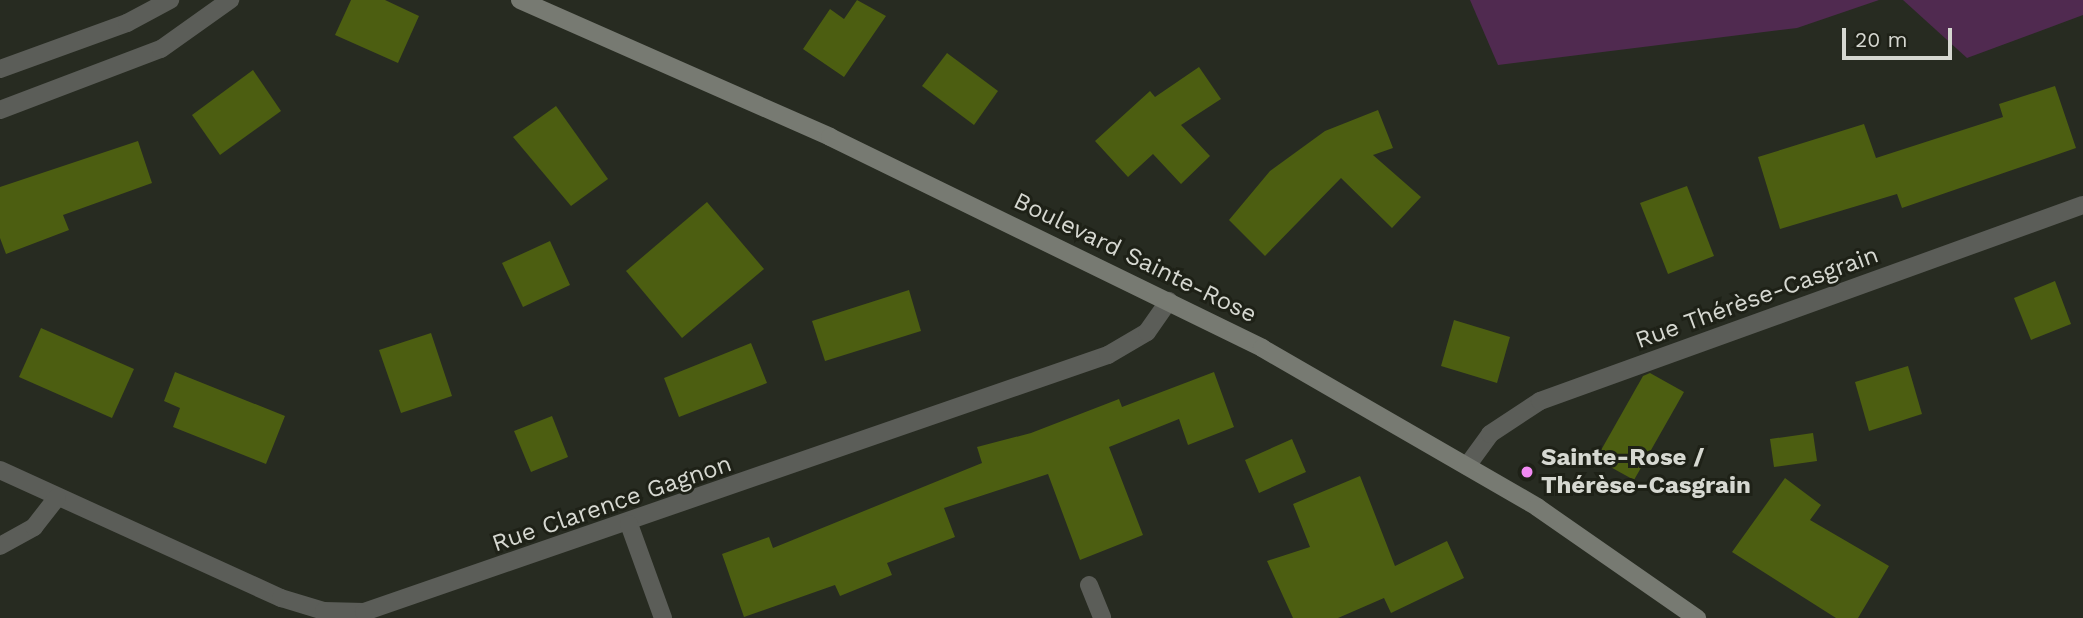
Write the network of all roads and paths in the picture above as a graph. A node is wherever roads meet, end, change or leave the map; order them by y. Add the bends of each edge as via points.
1 (170, 0) edge
2 (230, 0) edge
3 (520, 0) edge
4 (0, 69) edge
5 (0, 110) edge
6 (2083, 205) edge
7 (1169, 302) junction
8 (1467, 466) junction
9 (0, 470) edge
10 (57, 498) junction
11 (629, 524) junction
12 (0, 546) edge
13 (1089, 586) dead end
14 (663, 618) edge
15 (1101, 618) edge
16 (1697, 618) edge

1 - 4 street via 127,23
2 - 5 street via 161,49
3 - 7 street, Boulevard Sainte-Rose via 820,132
6 - 8 street, Rue Thérèse-Casgrain via 1540,401 1490,434
7 - 8 street, Boulevard Sainte-Rose via 1351,396
7 - 11 street, Rue Clarence Gagnon via 1147,332 1120,350
8 - 16 street, Boulevard Sainte-Rose via 1537,507
9 - 10 street, Rue Clarence Gagnon
10 - 11 street, Rue Clarence Gagnon via 281,598 344,613 404,603
10 - 12 street via 34,527
11 - 14 street
13 - 15 street

